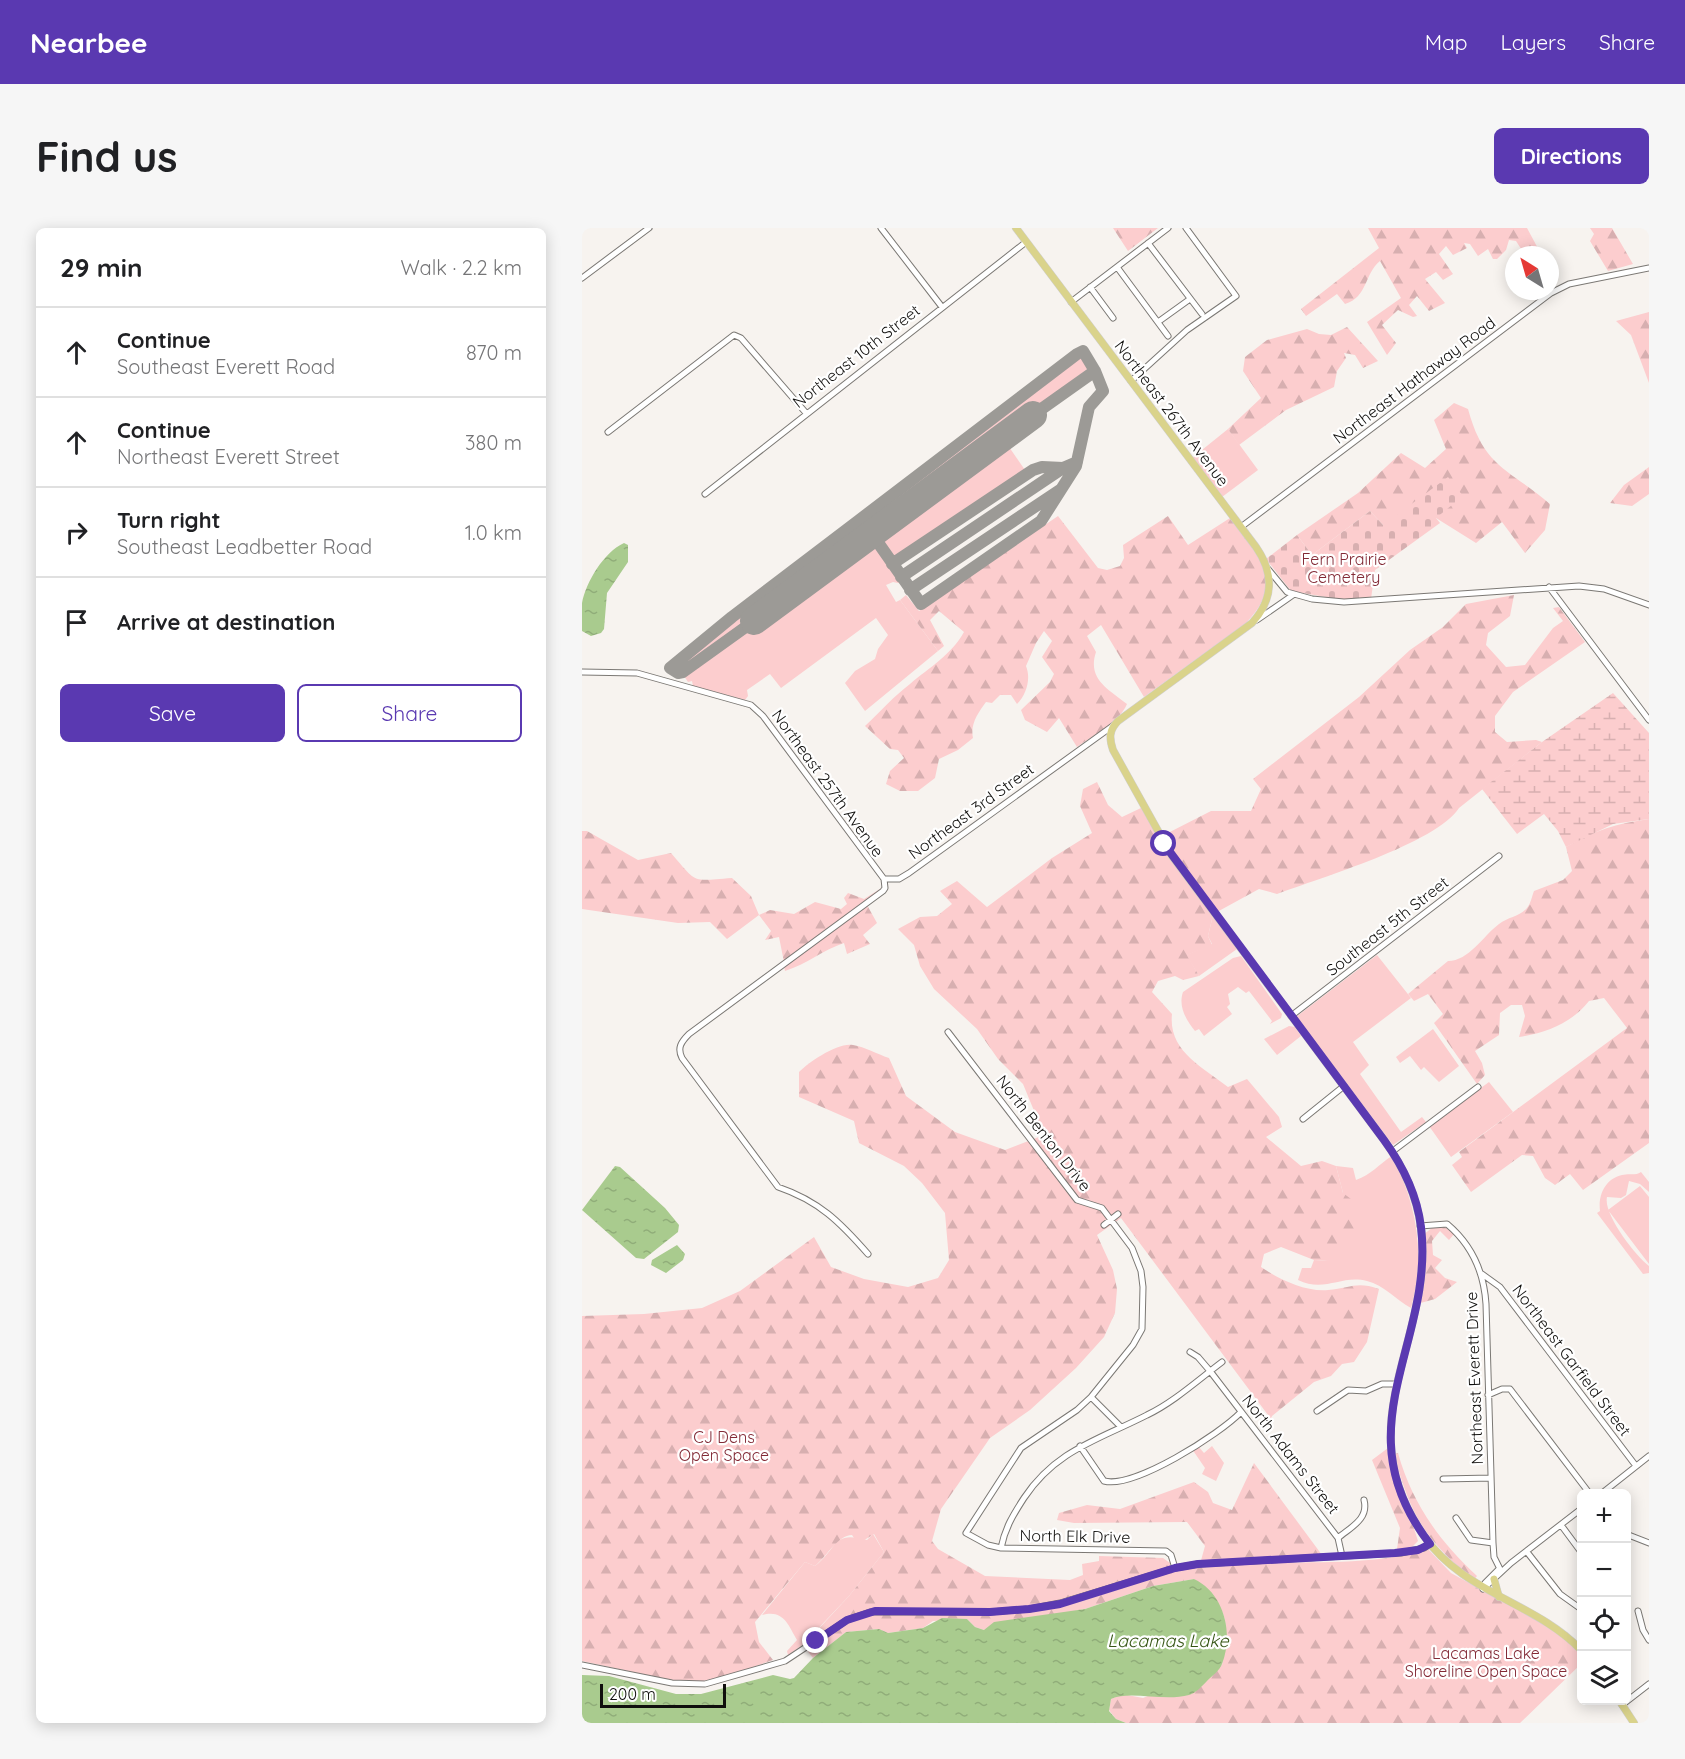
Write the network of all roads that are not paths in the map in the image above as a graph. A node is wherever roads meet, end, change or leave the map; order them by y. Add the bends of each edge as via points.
1 (649, 228) edge
2 (880, 228) edge
3 (1016, 228) edge
4 (1168, 228) edge
5 (1186, 228) edge
6 (1026, 242) junction
7 (1148, 243) junction
8 (1117, 267) junction
9 (1649, 268) edge
10 (582, 278) edge
11 (1090, 287) junction
12 (1190, 299) junction
13 (1071, 302) junction
14 (942, 307) junction
15 (1202, 314) dead end
16 (1113, 318) dead end
17 (1158, 322) junction
18 (1168, 336) dead end
19 (1131, 381) junction
20 (806, 412) junction
21 (608, 432) dead end
22 (705, 494) dead end
23 (1241, 527) junction
24 (1267, 567) junction
25 (1549, 587) junction
26 (1293, 595) junction
27 (1649, 605) edge
28 (1252, 623) junction
29 (582, 672) edge
30 (1649, 720) edge
31 (1114, 725) junction
32 (1499, 856) dead end
33 (884, 879) junction
34 (1291, 1017) junction
35 (948, 1032) dead end
36 (1344, 1086) junction
37 (1478, 1087) dead end
38 (1303, 1119) dead end
39 (1393, 1151) junction
40 (1118, 1214) dead end
41 (1112, 1219) junction
42 (1104, 1225) dead end
43 (1420, 1226) junction
44 (868, 1254) dead end
45 (1482, 1274) junction
46 (1190, 1352) dead end
47 (1222, 1362) dead end
48 (1210, 1371) junction
49 (1396, 1384) junction
50 (1488, 1395) junction
51 (1091, 1397) junction
52 (1317, 1411) dead end
53 (1241, 1412) junction
54 (1121, 1427) junction
55 (1080, 1446) junction
56 (1649, 1456) edge
57 (1636, 1466) junction
58 (1491, 1478) junction
59 (1443, 1479) dead end
60 (1586, 1489) edge
61 (1607, 1489) edge
62 (1364, 1500) dead end
63 (1577, 1512) edge
64 (1456, 1518) dead end
65 (1562, 1525) junction
66 (966, 1533) joint
67 (1631, 1536) edge
68 (1338, 1538) junction
69 (1492, 1543) junction
70 (1649, 1543) edge
71 (1430, 1544) junction
72 (1577, 1546) edge
73 (1001, 1548) junction
74 (1527, 1552) junction
75 (1342, 1556) junction
76 (1511, 1563) junction
77 (1175, 1568) junction
78 (1500, 1569) junction
79 (1494, 1579) junction
80 (1483, 1589) junction
81 (1499, 1597) junction
82 (1577, 1606) edge
83 (1638, 1611) dead end
84 (1649, 1640) edge
85 (1577, 1647) edge
86 (582, 1665) edge
87 (1649, 1684) edge
88 (1631, 1696) edge
89 (1621, 1705) edge
90 (1634, 1723) edge

1 - 10 street
2 - 14 street
3 - 6 main road, Northeast 267th Avenue
4 - 7 street
5 - 19 street via 1236,296 1187,330
6 - 13 main road, Northeast 267th Avenue
6 - 14 street, Northeast 10th Street
7 - 8 street
7 - 12 street
8 - 11 street
8 - 17 street
9 - 23 street, Northeast Hathaway Road via 1580,282 1551,293
11 - 13 street
11 - 16 street
12 - 15 street
12 - 17 street
13 - 19 main road, Northeast 267th Avenue
14 - 20 street, Northeast 10th Street
17 - 18 street
19 - 23 main road, Northeast 267th Avenue
20 - 21 street via 741,338 734,335
20 - 22 street, Northeast 10th Street
23 - 24 main road, Northeast 267th Avenue
24 - 26 street via 1282,589
24 - 28 main road via 1268,595
25 - 26 street via 1344,602
25 - 27 street via 1590,586
25 - 30 street
26 - 28 street, Northeast 3rd Street
28 - 31 main road, Northeast 3rd Street
29 - 33 street, Northeast 257th Avenue via 637,673 751,705
31 - 33 street, Northeast 3rd Street via 909,873 899,879
31 - 34 main road via 1110,738 1113,750 1172,856
32 - 34 street, Southeast 5th Street
33 - 44 street via 883,891 689,1034 679,1050 778,1187 820,1207
34 - 36 main road
35 - 41 street, North Benton Drive via 1077,1200 1102,1208
36 - 38 street
36 - 39 main road
37 - 39 street
39 - 43 main road via 1412,1190
40 - 41 street
41 - 42 street
41 - 51 street, North Benton Drive via 1139,1263 1143,1321 1133,1345
43 - 45 street, Northeast Everett Drive via 1447,1224 1471,1253
43 - 49 main road via 1421,1264
45 - 50 street, Northeast Everett Drive
45 - 57 street, Northeast Garfield Street via 1500,1288
46 - 48 street, North Adams Street
47 - 48 street
48 - 53 street, North Adams Street
48 - 54 street via 1163,1407
49 - 52 street via 1382,1384 1366,1391 1348,1390
49 - 71 main road via 1390,1426 1394,1467 1409,1510
50 - 58 street, Northeast Everett Drive
50 - 60 street via 1510,1389
51 - 54 street
51 - 66 street, North Benton Drive via 1021,1448
53 - 55 street via 1182,1455 1119,1483 1110,1483 1098,1475
53 - 68 street, North Adams Street
54 - 55 street
55 - 73 street via 1037,1478 1008,1523
56 - 57 street
57 - 61 street
58 - 59 street
58 - 69 street, Northeast Everett Drive
62 - 68 street via 1366,1509 1361,1518
63 - 65 street
64 - 69 street via 1471,1540
65 - 72 street
65 - 74 street
66 - 73 street, North Elk Drive
67 - 70 street
68 - 75 street, North Adams Street
69 - 78 street, Northeast Everett Drive
71 - 75 street via 1406,1552
71 - 80 main road
73 - 77 street, North Elk Drive via 1166,1551 1172,1555
74 - 76 street
74 - 82 street via 1560,1594
75 - 77 street
76 - 78 street
76 - 79 street
77 - 86 street via 1060,1604 1029,1609 870,1612 847,1620 785,1661 705,1684 672,1683
78 - 80 street
79 - 80 street
79 - 81 main road
80 - 81 main road
81 - 85 main road via 1552,1626
83 - 84 street
87 - 88 street
89 - 90 main road

